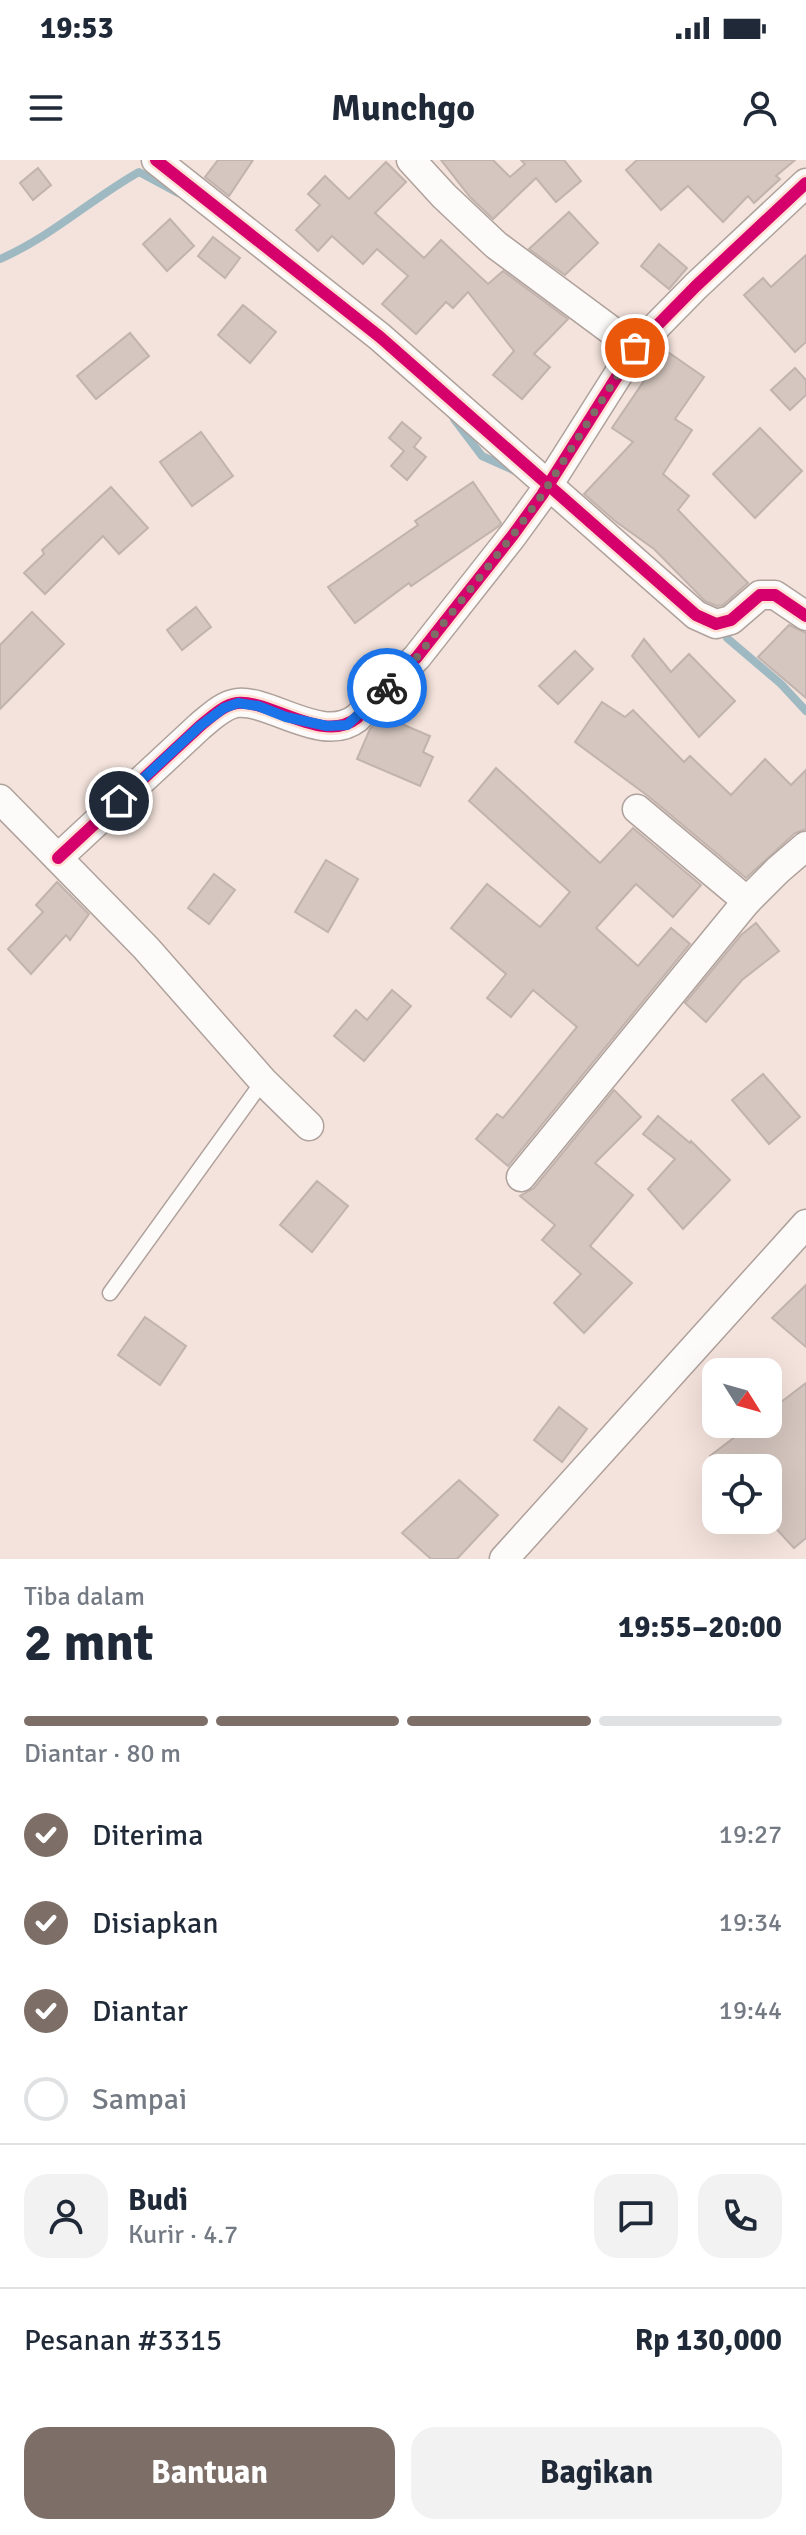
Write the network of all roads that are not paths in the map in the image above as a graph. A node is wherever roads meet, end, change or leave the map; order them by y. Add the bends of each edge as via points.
1 (156, 160) edge
2 (411, 160) edge
3 (806, 183) edge
4 (635, 348) junction
5 (544, 490) junction
6 (806, 616) edge
7 (0, 799) edge
8 (637, 809) dead end
9 (806, 846) edge
10 (58, 858) junction
11 (747, 901) junction
12 (263, 1081) junction
13 (309, 1126) dead end
14 (521, 1177) dead end
15 (806, 1224) edge
16 (110, 1293) dead end
17 (504, 1559) edge

1 - 5 street via 380,337
2 - 4 street via 496,245
3 - 4 street
4 - 5 street
5 - 6 street via 696,615 716,624 731,620 760,595 775,595
5 - 10 street via 417,657 347,725 327,726 238,703 224,708
7 - 10 street
8 - 11 street
9 - 11 street
10 - 12 street
11 - 14 street
12 - 13 street
12 - 16 lane
15 - 17 street

